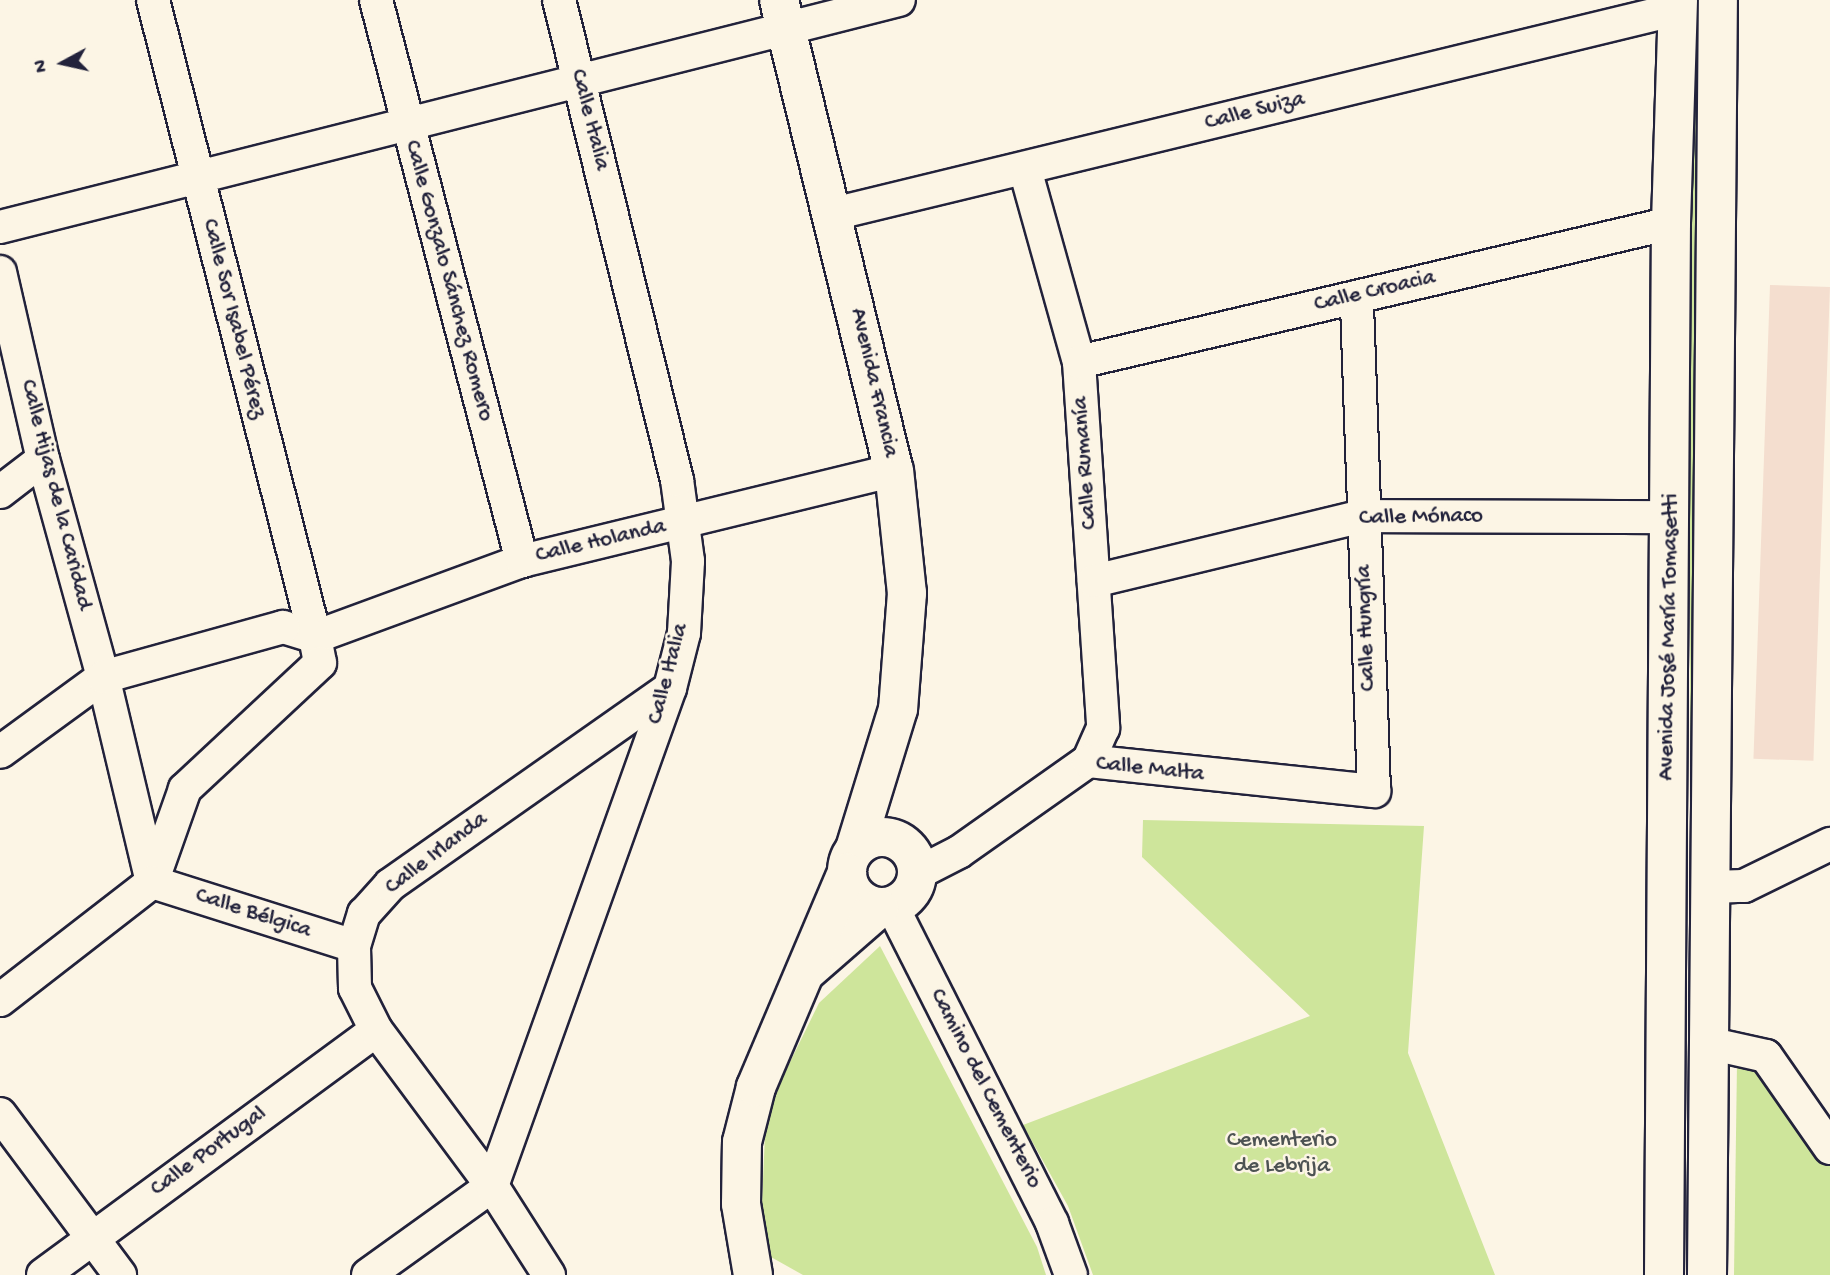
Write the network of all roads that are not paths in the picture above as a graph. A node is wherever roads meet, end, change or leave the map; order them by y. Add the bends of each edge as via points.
1 (153, 0) edge
2 (376, 0) edge
3 (559, 0) edge
4 (899, 0) edge
5 (1718, 0) edge
6 (1677, 4) edge
7 (782, 14) edge
8 (579, 80) junction
9 (406, 124) junction
10 (1025, 169) junction
11 (198, 177) junction
12 (833, 214) junction
13 (1671, 223) junction
14 (0, 227) edge
15 (0, 272) edge
16 (1357, 297) junction
17 (1079, 362) junction
18 (43, 459) junction
19 (894, 470) junction
20 (0, 492) edge
21 (1362, 516) junction
22 (1672, 517) junction
23 (684, 522) junction
24 (522, 561) junction
25 (1094, 581) junction
26 (315, 637) junction
27 (103, 677) junction
28 (670, 688) junction
29 (0, 752) edge
30 (1088, 761) junction
31 (881, 771) junction
32 (1374, 791) joint
33 (1830, 844) edge
34 (910, 858) junction
35 (851, 861) junction
36 (152, 882) junction
37 (1712, 887) junction
38 (886, 907) junction
39 (354, 946) junction
40 (806, 972) junction
41 (0, 1000) edge
42 (376, 1030) junction
43 (1708, 1043) junction
44 (0, 1114) edge
45 (1830, 1149) edge
46 (492, 1186) junction
47 (93, 1238) junction
48 (43, 1275) edge
49 (120, 1275) edge
50 (368, 1275) edge
51 (549, 1275) edge
52 (753, 1275) edge
53 (1071, 1275) edge
54 (1664, 1275) edge
55 (1707, 1275) edge

1 - 11 street, Calle Sor Isabel Pérez
2 - 9 street, Calle Gonzalo Sánchez Romero
3 - 8 street, Calle Italia
4 - 7 street
5 - 37 street, Avenida José María Tomasetti
6 - 10 street, Calle Suiza
6 - 13 street, Avenida José María Tomasetti
7 - 8 street
7 - 12 street, Avenida Francia
8 - 9 street
8 - 23 street, Calle Italia
9 - 11 street
9 - 24 street, Calle Gonzalo Sánchez Romero
10 - 12 street, Calle Suiza
10 - 17 street, Calle Rumanía
11 - 14 street
11 - 26 street, Calle Sor Isabel Pérez
12 - 19 street, Avenida Francia
13 - 16 street, Calle Croacia
13 - 22 street, Avenida José María Tomasetti
15 - 18 street, Calle Hijas de la Caridad
16 - 17 street, Calle Croacia
16 - 21 street, Calle Hungría
17 - 25 street, Calle Rumanía
18 - 20 street
18 - 27 street, Calle Hijas de la Caridad
19 - 23 street, Calle Holanda
19 - 31 street, Avenida Francia via 907,593 898,709
21 - 22 street, Calle Mónaco
21 - 25 street, Calle Mónaco
21 - 32 street, Calle Hungría
22 - 54 street, Avenida José María Tomasetti
23 - 24 street, Calle Holanda
23 - 28 street, Calle Italia via 688,561 684,633
24 - 26 street, Calle Holanda
25 - 30 street, Calle Rumanía via 1103,728
26 - 27 street via 283,627
26 - 36 street, Calle Sor Isabel Pérez via 320,663 185,789
27 - 29 street
27 - 36 street, Calle Hijas de la Caridad
28 - 39 street, Calle Irlanda via 390,885 364,914
28 - 46 street, Calle Italia
30 - 32 street, Calle Malta
30 - 34 street, Calle Malta via 959,852
31 - 34 street
31 - 35 street, Avenida Francia
33 - 37 street via 1744,886
34 - 35 street via 883,836
34 - 38 street via 910,894
35 - 38 street via 853,892
35 - 40 street, Avenida Francia
36 - 39 street, Calle Bélgica
36 - 41 street
37 - 43 street, Avenida José María Tomasetti
38 - 40 street, Avenida Francia
38 - 53 street, Camino del Cementerio via 1052,1223
39 - 42 street, Calle Irlanda via 355,988
40 - 52 street, Avenida Francia via 756,1087 743,1142 741,1204
42 - 46 street, Calle Irlanda
42 - 47 street, Calle Portugal
43 - 45 street via 1766,1056
43 - 55 street, Avenida José María Tomasetti
44 - 47 street
46 - 50 street
46 - 51 street
47 - 48 street, Calle Portugal
47 - 49 street

